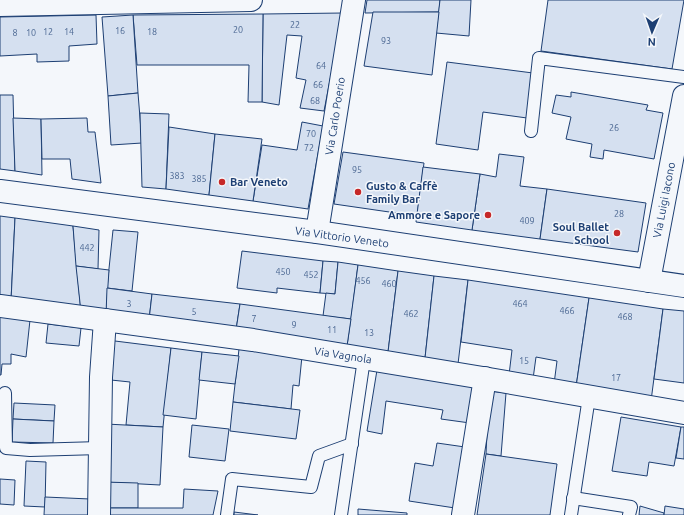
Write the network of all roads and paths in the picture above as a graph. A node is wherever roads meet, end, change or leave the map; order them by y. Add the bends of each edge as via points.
1 (251, 0) edge
2 (354, 0) edge
3 (0, 5) edge
4 (684, 77) edge
5 (684, 96) edge
6 (531, 131) dead end
7 (0, 191) edge
8 (317, 232) junction
9 (649, 281) junction
10 (684, 286) edge
11 (0, 306) edge
12 (105, 320) junction
13 (364, 359) junction
14 (485, 378) junction
15 (6, 393) dead end
16 (589, 397) junction
17 (684, 413) edge
18 (352, 444) junction
19 (100, 448) junction
20 (573, 498) junction
21 (99, 515) edge
22 (227, 515) edge
23 (341, 515) edge
24 (463, 515) edge
25 (571, 515) edge
26 (629, 515) edge

1 - 3 street
2 - 8 street, Via Carlo Poerio
4 - 6 lane via 539,58
5 - 9 street, Via Luigi Iacono
7 - 8 street, Via Vittorio Veneto
8 - 9 street, Via Vittorio Veneto
9 - 10 street, Via Vittorio Veneto
11 - 12 street, Via Vagnola
12 - 13 street, Via Vagnola via 253,340
12 - 19 street
13 - 14 street, Via Vagnola
13 - 18 lane
14 - 16 street, Via Vagnola
14 - 24 street
15 - 19 lane via 6,448
16 - 17 street, Via Vagnola
16 - 20 lane
18 - 22 lane via 319,456 310,487 232,479
18 - 23 lane
19 - 21 street
20 - 25 lane
20 - 26 lane via 630,507

